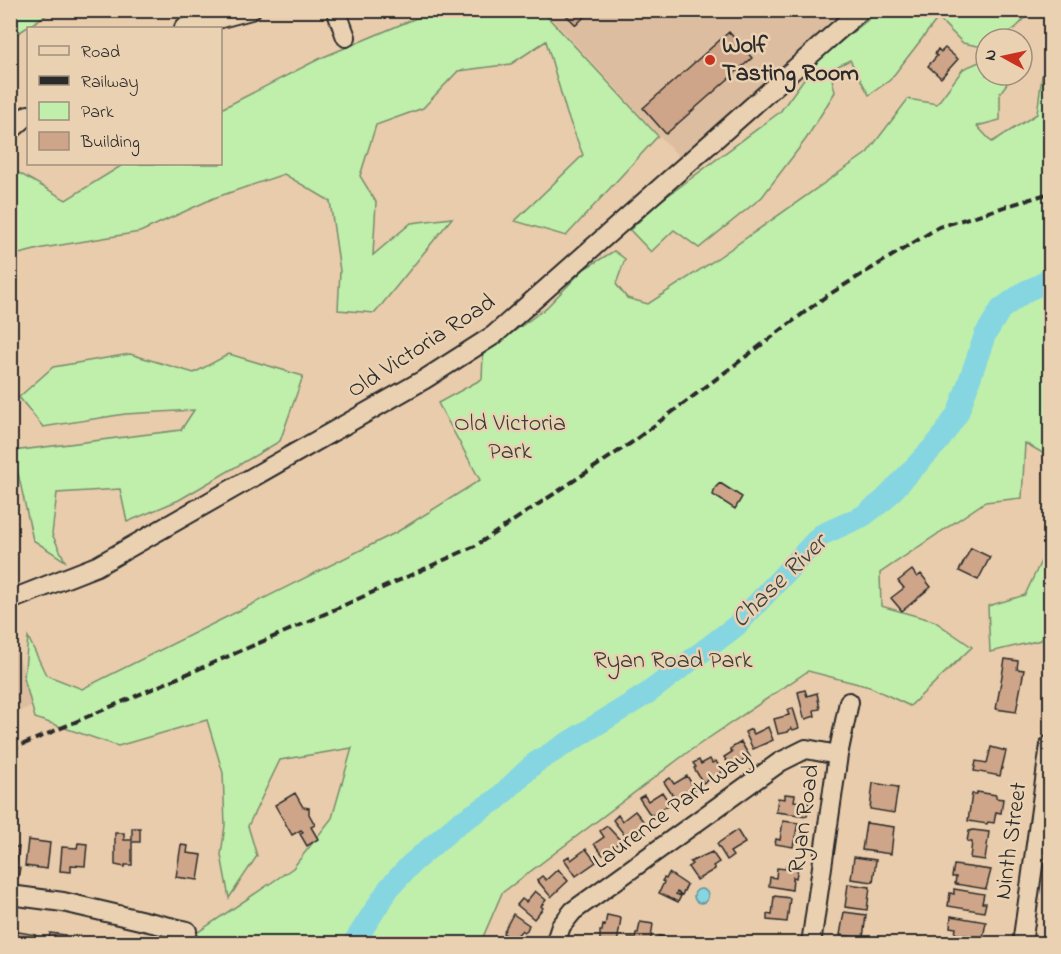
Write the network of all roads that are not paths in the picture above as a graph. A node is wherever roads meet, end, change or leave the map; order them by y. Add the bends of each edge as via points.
1 (336, 10) edge
2 (861, 10) edge
3 (241, 12) edge
4 (188, 27) edge
5 (346, 37) dead end
6 (27, 116) edge
7 (10, 131) edge
8 (10, 600) edge
9 (849, 702) dead end
10 (1050, 745) edge
11 (838, 756) junction
12 (1042, 860) edge
13 (10, 895) edge
14 (187, 932) dead end
15 (555, 944) edge
16 (812, 944) edge
17 (1022, 944) edge

1 - 5 street
2 - 8 street, Old Victoria Road via 494,335 425,379 97,566
3 - 4 street
6 - 7 street
9 - 11 street, Ryan Road
10 - 12 street, Ninth Street
11 - 15 street, Laurence Park Way via 806,749 780,762 573,911 561,926
11 - 16 street, Ryan Road
12 - 17 street, Ninth Street
13 - 14 street via 63,902

